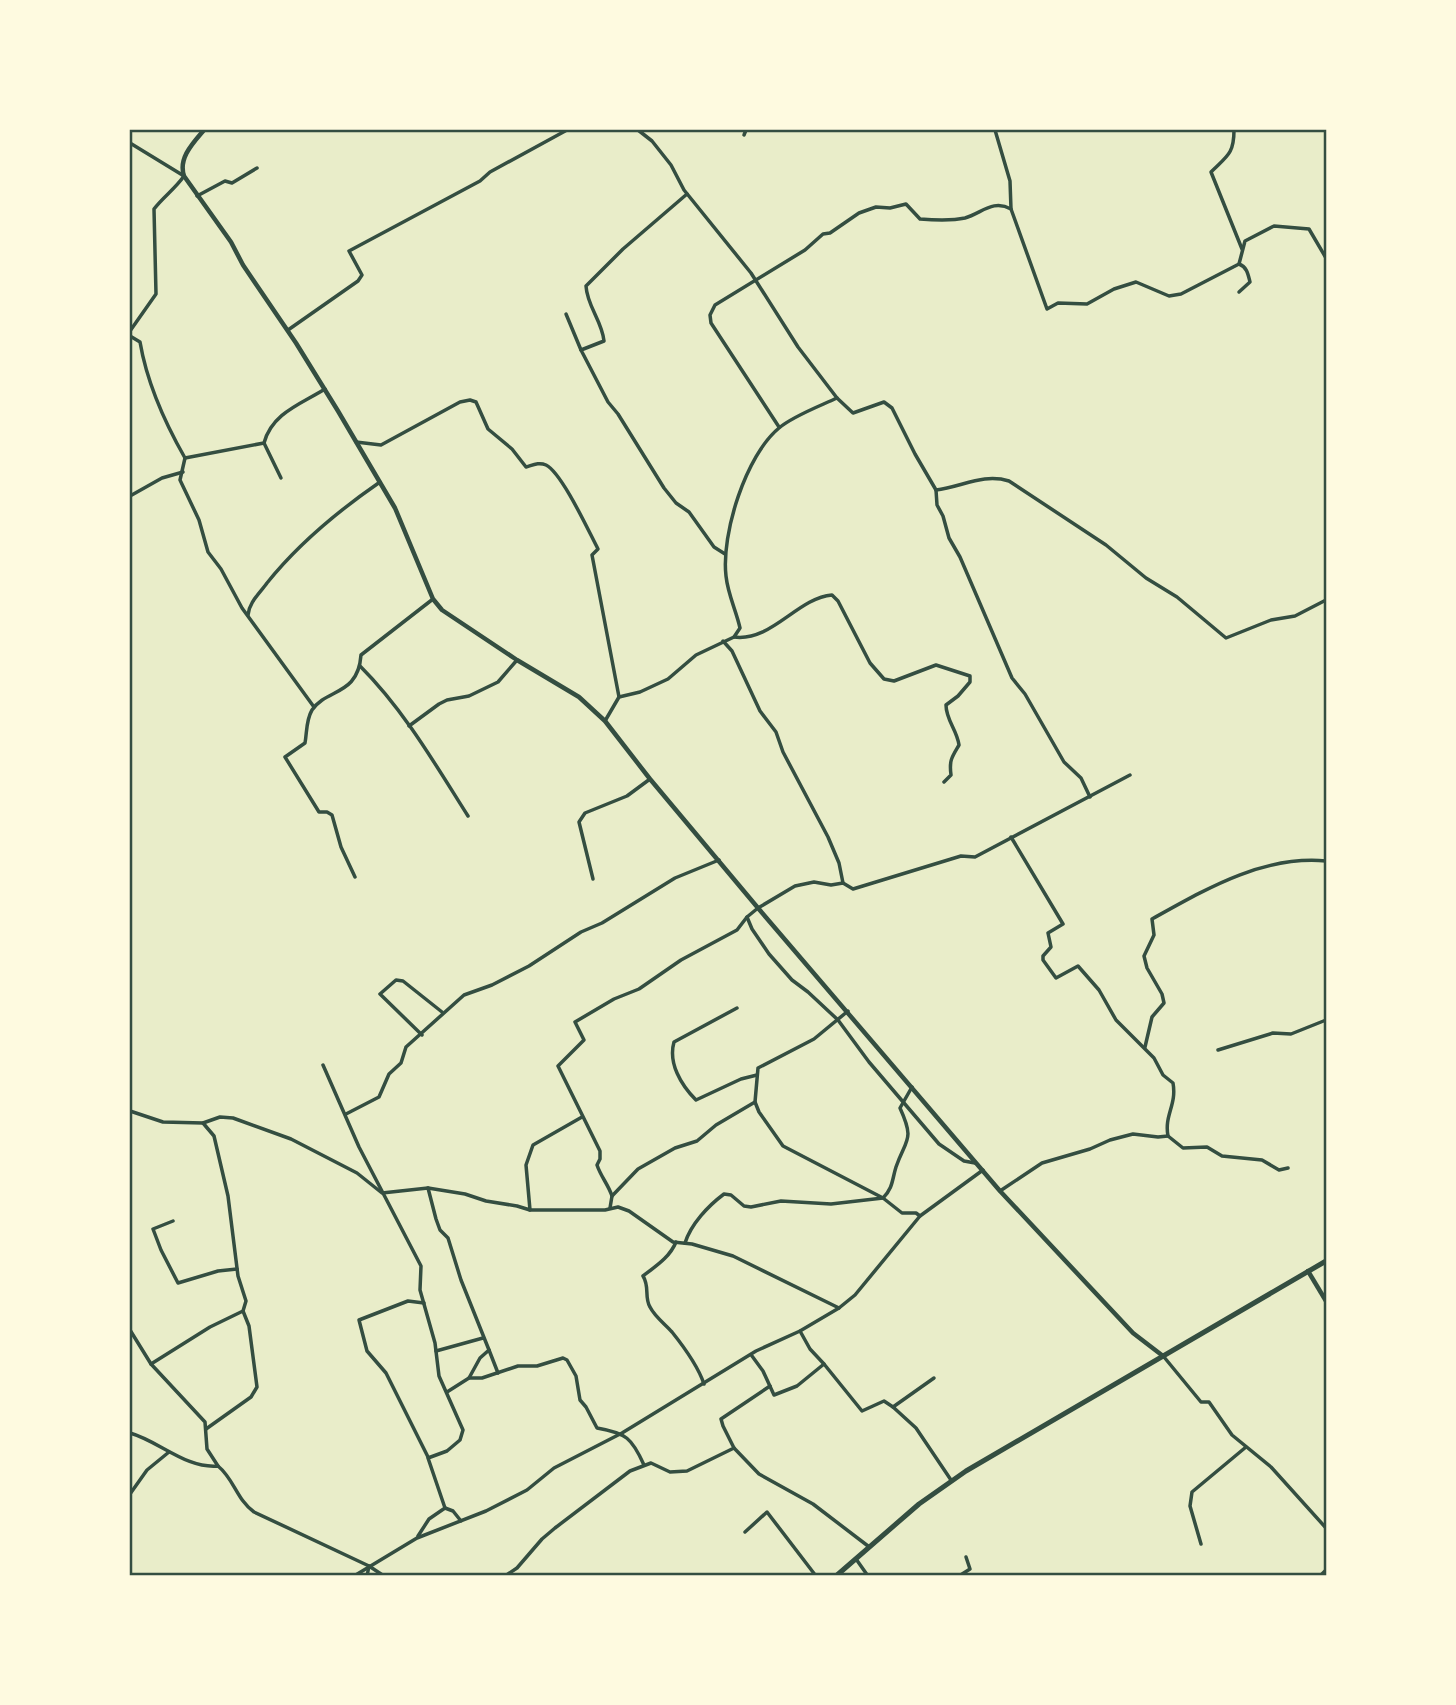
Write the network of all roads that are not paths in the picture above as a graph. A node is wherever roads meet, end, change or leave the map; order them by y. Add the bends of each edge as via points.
1 (204, 130) edge
2 (567, 130) edge
3 (638, 130) edge
4 (747, 130) edge
5 (995, 130) edge
6 (1234, 130) edge
7 (744, 135) dead end
8 (130, 143) edge
9 (257, 168) dead end
10 (184, 176) junction
11 (687, 194) junction
12 (197, 196) junction
13 (1011, 209) junction
14 (1242, 251) junction
15 (1326, 258) edge
16 (1239, 264) junction
17 (756, 281) junction
18 (1239, 292) dead end
19 (566, 314) dead end
20 (288, 330) junction
21 (130, 333) edge
22 (581, 350) junction
23 (325, 389) junction
24 (837, 398) junction
25 (779, 427) junction
26 (356, 442) junction
27 (264, 443) junction
28 (185, 458) junction
29 (183, 472) junction
30 (281, 478) dead end
31 (380, 482) junction
32 (936, 490) junction
33 (130, 496) edge
34 (725, 554) junction
35 (433, 599) junction
36 (1326, 600) edge
37 (248, 615) junction
38 (734, 637) junction
39 (723, 640) junction
40 (517, 660) junction
41 (360, 666) junction
42 (619, 697) junction
43 (314, 707) junction
44 (606, 721) junction
45 (409, 726) junction
46 (1130, 775) dead end
47 (650, 779) junction
48 (944, 782) dead end
49 (1090, 797) junction
50 (468, 816) dead end
51 (1011, 837) junction
52 (719, 860) junction
53 (1326, 861) edge
54 (355, 877) dead end
55 (593, 879) dead end
56 (843, 883) junction
57 (758, 908) junction
58 (747, 917) junction
59 (737, 1008) dead end
60 (848, 1011) junction
61 (442, 1012) junction
62 (838, 1020) junction
63 (1326, 1020) edge
64 (422, 1035) junction
65 (1145, 1049) junction
66 (1218, 1050) dead end
67 (323, 1065) dead end
68 (757, 1075) junction
69 (913, 1087) junction
70 (903, 1101) junction
71 (755, 1102) junction
72 (130, 1111) edge
73 (346, 1114) junction
74 (582, 1117) junction
75 (203, 1123) junction
76 (1168, 1136) junction
77 (978, 1164) junction
78 (1288, 1168) dead end
79 (983, 1169) junction
80 (428, 1188) junction
81 (1000, 1191) junction
82 (382, 1193) junction
83 (612, 1196) junction
84 (883, 1198) junction
85 (610, 1208) junction
86 (530, 1210) junction
87 (920, 1216) junction
88 (173, 1220) dead end
89 (676, 1242) junction
90 (685, 1243) junction
91 (1326, 1261) edge
92 (238, 1269) junction
93 (1308, 1271) junction
94 (1326, 1301) edge
95 (424, 1303) junction
96 (839, 1308) junction
97 (243, 1311) junction
98 (130, 1330) edge
99 (800, 1331) junction
100 (483, 1338) junction
101 (489, 1350) junction
102 (436, 1352) junction
103 (752, 1356) junction
104 (1164, 1356) junction
105 (151, 1364) junction
106 (824, 1364) junction
107 (498, 1373) junction
108 (469, 1378) junction
109 (934, 1378) dead end
110 (704, 1384) junction
111 (770, 1386) junction
112 (447, 1392) junction
113 (893, 1407) junction
114 (206, 1429) junction
115 (130, 1433) edge
116 (622, 1433) junction
117 (1246, 1447) junction
118 (734, 1448) junction
119 (169, 1452) junction
120 (428, 1458) junction
121 (644, 1465) junction
122 (218, 1466) junction
123 (952, 1481) junction
124 (130, 1494) edge
125 (445, 1508) junction
126 (461, 1521) junction
127 (1326, 1528) edge
128 (745, 1532) dead end
129 (417, 1538) junction
130 (1201, 1544) dead end
131 (868, 1546) junction
132 (965, 1557) dead end
133 (855, 1558) junction
134 (369, 1566) junction
135 (1326, 1570) edge
136 (354, 1576) edge
137 (368, 1576) edge
138 (384, 1576) edge
139 (505, 1576) edge
140 (816, 1576) edge
141 (836, 1576) edge
142 (868, 1576) edge
143 (959, 1576) edge
144 (1320, 1576) edge

1 - 10 street via 188,148 181,168
2 - 20 street via 349,251 360,267 358,281
3 - 11 street via 658,149
4 - 7 street
5 - 13 street via 1010,181
6 - 14 street via 1232,150 1211,172
8 - 10 street
9 - 12 street
10 - 12 street
10 - 21 street via 154,209 156,294
11 - 17 street
11 - 22 street via 586,286 604,341
12 - 20 street
13 - 16 street via 1046,309 1069,302 1087,304 1136,282 1169,296 1181,294
13 - 17 street via 994,205 963,218 930,220 920,219 906,204 876,207 824,234
14 - 15 street via 1245,241 1274,226 1309,229
14 - 16 street
16 - 18 street via 1250,282
17 - 24 street
17 - 25 street via 715,305 711,323
19 - 22 street
20 - 23 street
21 - 28 street via 140,342 165,424
22 - 34 street via 608,402 664,488
23 - 26 street
23 - 27 street via 272,423
24 - 25 street
24 - 32 street via 853,413 884,402 892,408
25 - 34 street via 754,458 736,503
26 - 31 street
26 - 42 street via 381,445 470,400 476,402 488,429 526,467 536,463 552,470 598,550 592,555
27 - 28 street
27 - 30 street
28 - 29 street
29 - 33 street
29 - 37 street via 180,480 208,552
31 - 35 street
31 - 37 street via 296,550 253,601
32 - 36 street via 994,476 1009,481 1106,545 1226,638 1295,616
32 - 49 street via 949,538 1012,678
34 - 38 street via 730,600 740,628
35 - 40 street via 442,610
35 - 41 street via 361,655
37 - 43 street
38 - 39 street
38 - 48 street via 762,631 806,605 832,596 884,679 894,681 936,665 970,676 958,696 946,705 959,745 949,761 951,775
39 - 42 street via 668,679
39 - 56 street via 828,836
40 - 44 street via 579,697
40 - 45 street via 498,682 469,696 447,700
41 - 43 street via 343,689
41 - 45 street
42 - 44 street
43 - 54 street via 307,719 305,743 285,758 319,812 332,815
44 - 47 street
45 - 50 street
46 - 49 street
47 - 52 street
47 - 55 street via 627,796 585,813 579,822
49 - 51 street
51 - 56 street via 975,858 961,856 853,889
51 - 65 street via 1063,924 1048,933 1051,947 1043,960 1051,974 1056,978 1078,966 1116,1020
52 - 57 street
52 - 61 street via 675,878 529,966 464,995
53 - 65 street via 1260,867 1152,919 1154,935 1144,956 1164,1003 1152,1017
56 - 57 street via 795,886
57 - 58 street
57 - 60 street
58 - 62 street via 751,929 792,981
58 - 74 street via 737,930 575,1022 584,1040 558,1066
59 - 68 street via 674,1041 671,1053 682,1086 696,1100
60 - 62 street
60 - 69 street
61 - 64 street
61 - 64 street via 402,981 396,980 380,994
62 - 68 street via 814,1040 758,1068
62 - 70 street
63 - 66 street via 1291,1034 1273,1033
64 - 73 street via 406,1047 379,1097
65 - 76 street via 1173,1083 1175,1102 1167,1121
67 - 73 street
68 - 71 street
69 - 70 street
69 - 77 street
70 - 77 street via 939,1144 964,1161
70 - 84 street via 906,1149 893,1185
71 - 83 street via 696,1141 644,1165
71 - 84 street via 783,1146
72 - 75 street via 163,1122
73 - 82 street
74 - 83 street via 600,1152 598,1168
74 - 86 street via 533,1145 526,1165
75 - 82 street via 233,1118 291,1139 358,1173
75 - 92 street via 214,1136 221,1165
76 - 78 street via 1183,1147 1207,1147 1222,1156 1262,1160 1279,1170
76 - 81 street via 1133,1134 1059,1157
77 - 79 street
79 - 81 street
79 - 87 street
80 - 82 street
80 - 86 street
80 - 100 street
81 - 104 street via 1133,1333
82 - 95 street via 421,1266
83 - 85 street
84 - 87 street via 902,1213
84 - 90 street via 831,1204 781,1201 751,1207 724,1194 708,1207
85 - 86 street
85 - 89 street via 629,1211
87 - 96 street
88 - 92 street via 153,1229 178,1283
89 - 90 street
89 - 110 street via 643,1276 647,1298
90 - 96 street via 742,1260
91 - 93 main road
92 - 97 street via 246,1301
93 - 94 street
93 - 104 main road
95 - 102 street
95 - 120 street via 408,1301 359,1320 367,1351 386,1373
96 - 99 street
97 - 105 street
97 - 114 street via 257,1387
98 - 105 street
99 - 103 street
99 - 106 street
100 - 101 street
100 - 102 street
101 - 107 street
101 - 108 street
102 - 112 street
103 - 110 street
103 - 111 street
104 - 117 street
104 - 123 main road
105 - 114 street via 197,1412
106 - 111 street via 797,1386 776,1395
106 - 113 street via 862,1411 884,1401
107 - 108 street
107 - 116 street via 563,1358 576,1376 580,1400 597,1428
108 - 112 street
109 - 113 street
110 - 116 street
111 - 118 street via 721,1419
112 - 120 street via 463,1430 460,1440 447,1451
113 - 123 street via 916,1429
114 - 122 street via 207,1449
115 - 119 street
116 - 121 street
116 - 126 street via 554,1468 527,1490
117 - 127 street via 1271,1467
117 - 130 street via 1192,1492 1190,1506
118 - 121 street via 687,1471 670,1472 651,1462
118 - 131 street via 759,1474 813,1503
119 - 122 street via 208,1467
119 - 124 street via 147,1470
120 - 125 street
121 - 139 street via 555,1528
122 - 134 street via 254,1512
123 - 131 main road
125 - 126 street
125 - 129 street via 429,1519
126 - 129 street
128 - 140 street via 767,1512
129 - 134 street
131 - 133 main road
132 - 143 street via 970,1569
133 - 141 main road
133 - 142 street
134 - 136 street
134 - 137 street
134 - 138 street
135 - 144 street

